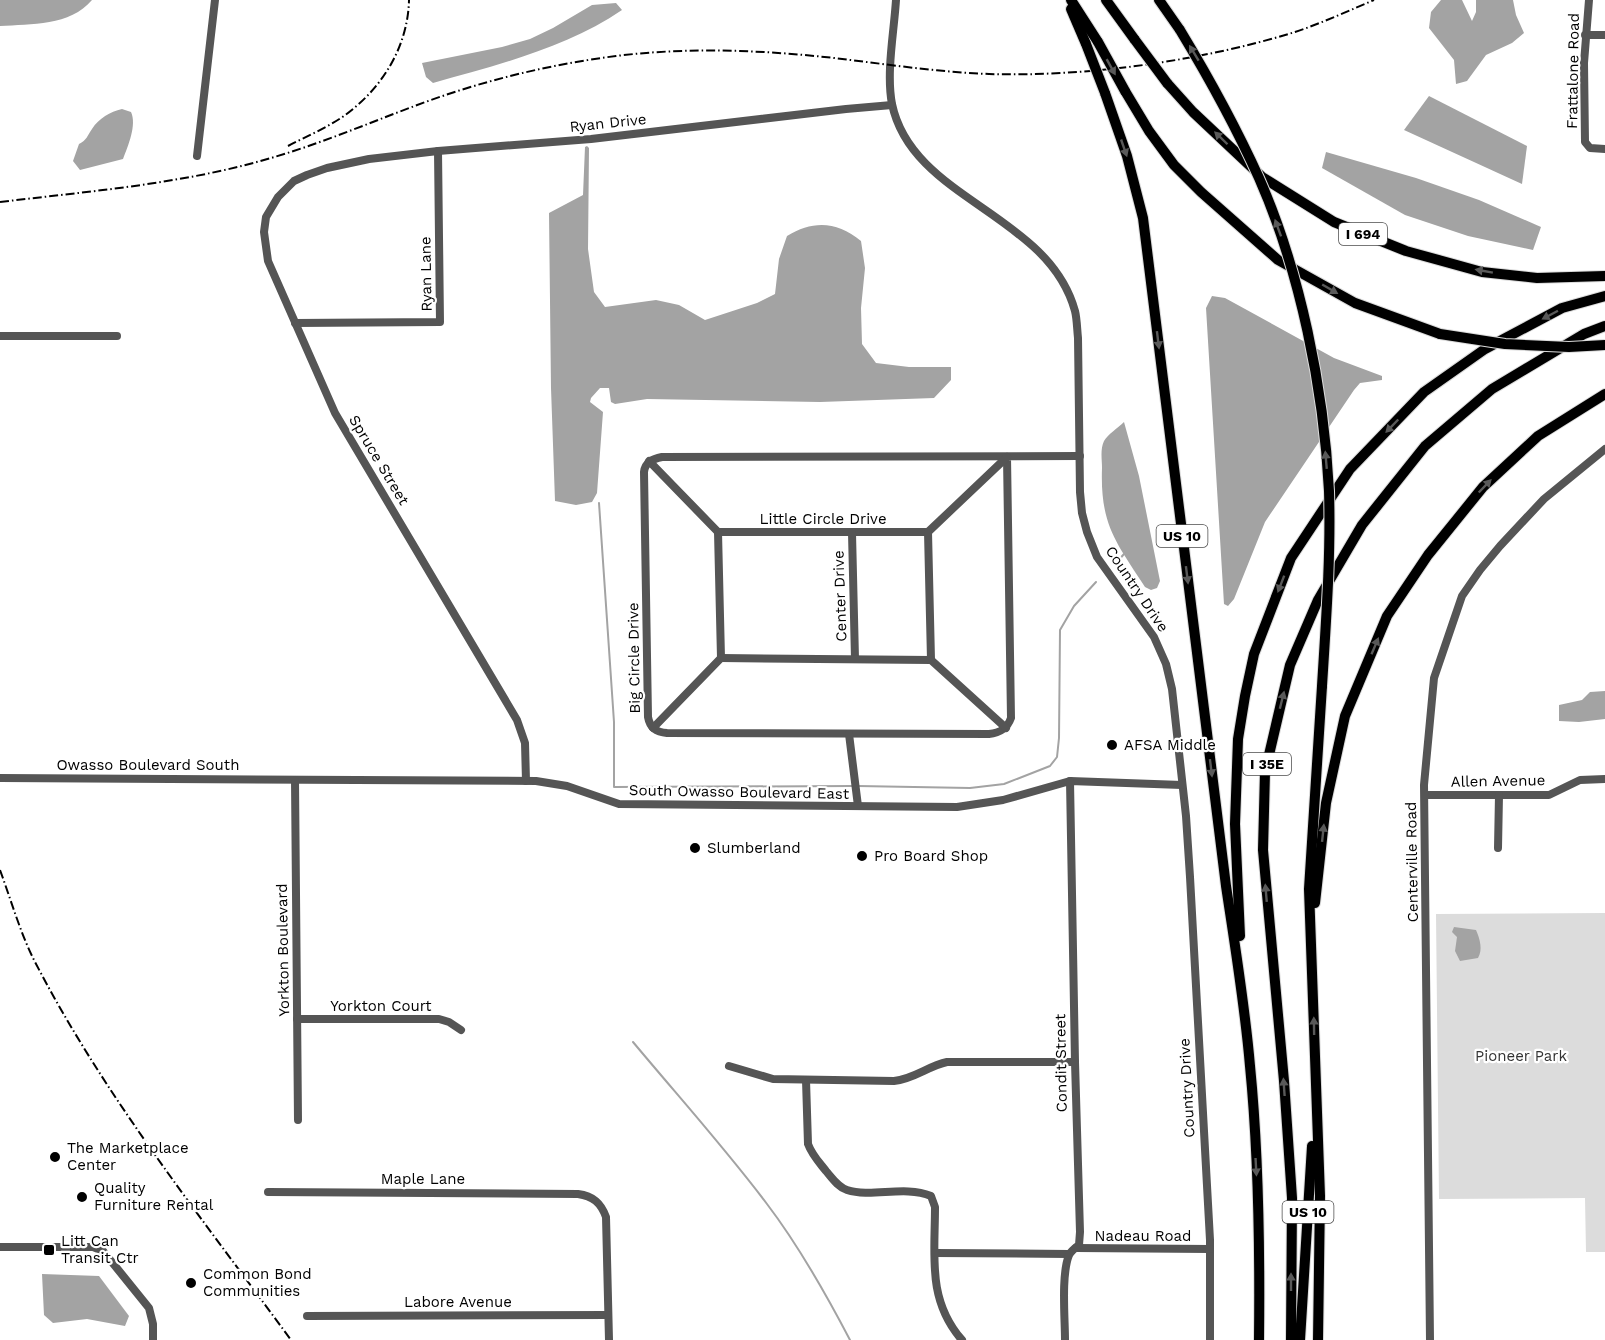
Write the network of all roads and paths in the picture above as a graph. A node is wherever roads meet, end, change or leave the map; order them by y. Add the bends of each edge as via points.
1 (215, 0) edge
2 (896, 0) edge
3 (1069, 0) edge
4 (1106, 0) edge
5 (1159, 0) edge
6 (1589, 0) edge
7 (1586, 35) junction
8 (1605, 35) edge
9 (892, 105) junction
10 (1605, 149) edge
11 (438, 151) junction
12 (197, 156) dead end
13 (327, 168) joint
14 (1605, 276) edge
15 (1605, 296) edge
16 (295, 323) junction
17 (1605, 326) edge
18 (0, 336) edge
19 (117, 336) dead end
20 (1605, 345) edge
21 (1605, 394) edge
22 (1605, 449) edge
23 (1007, 456) junction
24 (1080, 456) junction
25 (649, 461) junction
26 (718, 532) junction
27 (928, 532) junction
28 (852, 533) junction
29 (721, 658) junction
30 (855, 659) junction
31 (931, 660) junction
32 (653, 728) junction
33 (1006, 728) junction
34 (849, 734) junction
35 (0, 778) edge
36 (1605, 779) edge
37 (295, 780) junction
38 (526, 781) junction
39 (1070, 781) junction
40 (1182, 785) junction
41 (1425, 795) junction
42 (1498, 795) junction
43 (858, 806) junction
44 (1498, 848) dead end
45 (1312, 933) junction
46 (1241, 983) junction
47 (297, 1019) junction
48 (461, 1030) dead end
49 (1075, 1062) junction
50 (729, 1066) dead end
51 (806, 1080) junction
52 (1315, 1085) junction
53 (298, 1120) dead end
54 (268, 1192) dead end
55 (0, 1247) edge
56 (1210, 1249) junction
57 (1072, 1251) junction
58 (935, 1253) junction
59 (608, 1315) junction
60 (307, 1316) dead end
61 (153, 1340) edge
62 (609, 1340) edge
63 (962, 1340) edge
64 (1065, 1340) edge
65 (1210, 1340) edge
66 (1259, 1340) edge
67 (1291, 1340) edge
68 (1300, 1340) edge
69 (1318, 1340) edge
70 (1430, 1340) edge

1 - 12 street
2 - 9 street, Country Drive
3 -> 20 highway, bridge via 1174,165 1278,260 1354,303 1440,334 1504,344
3 -> 46 highway, US 10, bridge via 1127,156 1143,218
14 -> 4 highway, I 694, bridge via 1537,278 1482,272 1406,251 1334,222 1262,177 1193,112
45 -> 5 highway, US 10, bridge via 1310,846 1328,592 1328,489 1317,391 1296,287 1259,180 1208,77
6 - 7 street, Frattalone Road
7 - 8 street
7 - 10 street, Frattalone Road via 1586,142 1590,148
9 - 11 street, Ryan Drive via 591,139
9 - 24 street, Country Drive via 908,142 928,166 1023,236 1064,286 1075,311 1078,338
11 - 13 street, Ryan Drive
11 - 16 street, Ryan Lane via 440,322
13 - 16 street, Spruce Street via 285,188 266,217 268,261
15 -> 46 highway, I 35E via 1562,308 1485,348 1424,392 1350,469 1291,558 1254,654 1238,739 1235,824
16 - 38 street, Spruce Street via 335,413 517,720 525,743
67 -> 17 highway, I 35E via 1292,1198 1263,850 1265,772 1290,665 1318,600 1362,525 1425,446 1492,389 1584,334
18 - 19 street
45 -> 21 highway via 1326,803 1345,716 1387,616 1428,555 1483,487 1538,436
22 - 41 street, Centerville Road via 1522,522 1462,596 1434,678
23 - 24 street
23 - 25 street via 662,457
23 - 27 street
23 - 33 street via 1011,718
24 - 40 street, Country Drive via 1082,513 1096,557 1154,637 1166,664
25 - 26 street
25 - 32 street, Big Circle Drive via 644,468 644,496 648,717
26 - 28 street, Little Circle Drive
26 - 29 street
27 - 28 street, Little Circle Drive
27 - 31 street
28 - 30 street, Center Drive
29 - 30 street
29 - 32 street
30 - 31 street
31 - 33 street
32 - 34 street, Big Circle Drive via 661,733
33 - 34 street, Big Circle Drive via 989,734
34 - 43 street
35 - 37 street, Owasso Boulevard South
36 - 42 street, Allen Avenue via 1580,780 1549,795
37 - 38 street, South Owasso Boulevard East
37 - 47 street, Yorkton Boulevard
38 - 43 street, South Owasso Boulevard East via 567,786 619,804
39 - 40 street, South Owasso Boulevard East
39 - 43 street, South Owasso Boulevard East via 1003,800 957,807
39 - 49 street, Condit Street
40 - 56 street, Country Drive
41 - 42 street, Allen Avenue
41 - 70 street, Centerville Road
42 - 44 street
52 -> 45 highway, US 10
46 -> 66 highway, I 35E via 1251,1068 1258,1197
47 - 48 street, Yorkton Court via 439,1019
47 - 53 street, Yorkton Boulevard
49 - 51 street via 953,1061 903,1080
49 - 57 street, Condit Street via 1080,1232 1078,1245
50 - 51 street via 773,1079
51 - 58 street via 807,1134 812,1154 847,1190 919,1191 931,1196 935,1207
52 - 68 highway, US 10
52 - 69 highway via 1320,1196
54 - 59 street, Maple Lane via 592,1197 606,1217
55 - 61 street via 93,1247 103,1251 149,1308
56 - 57 street, Nadeau Road
56 - 65 street, Country Drive
57 - 58 street, Nadeau Road
57 - 64 street, Condit Street via 1065,1281
58 - 63 street via 939,1299
59 - 60 street, Labore Avenue
59 - 62 street

